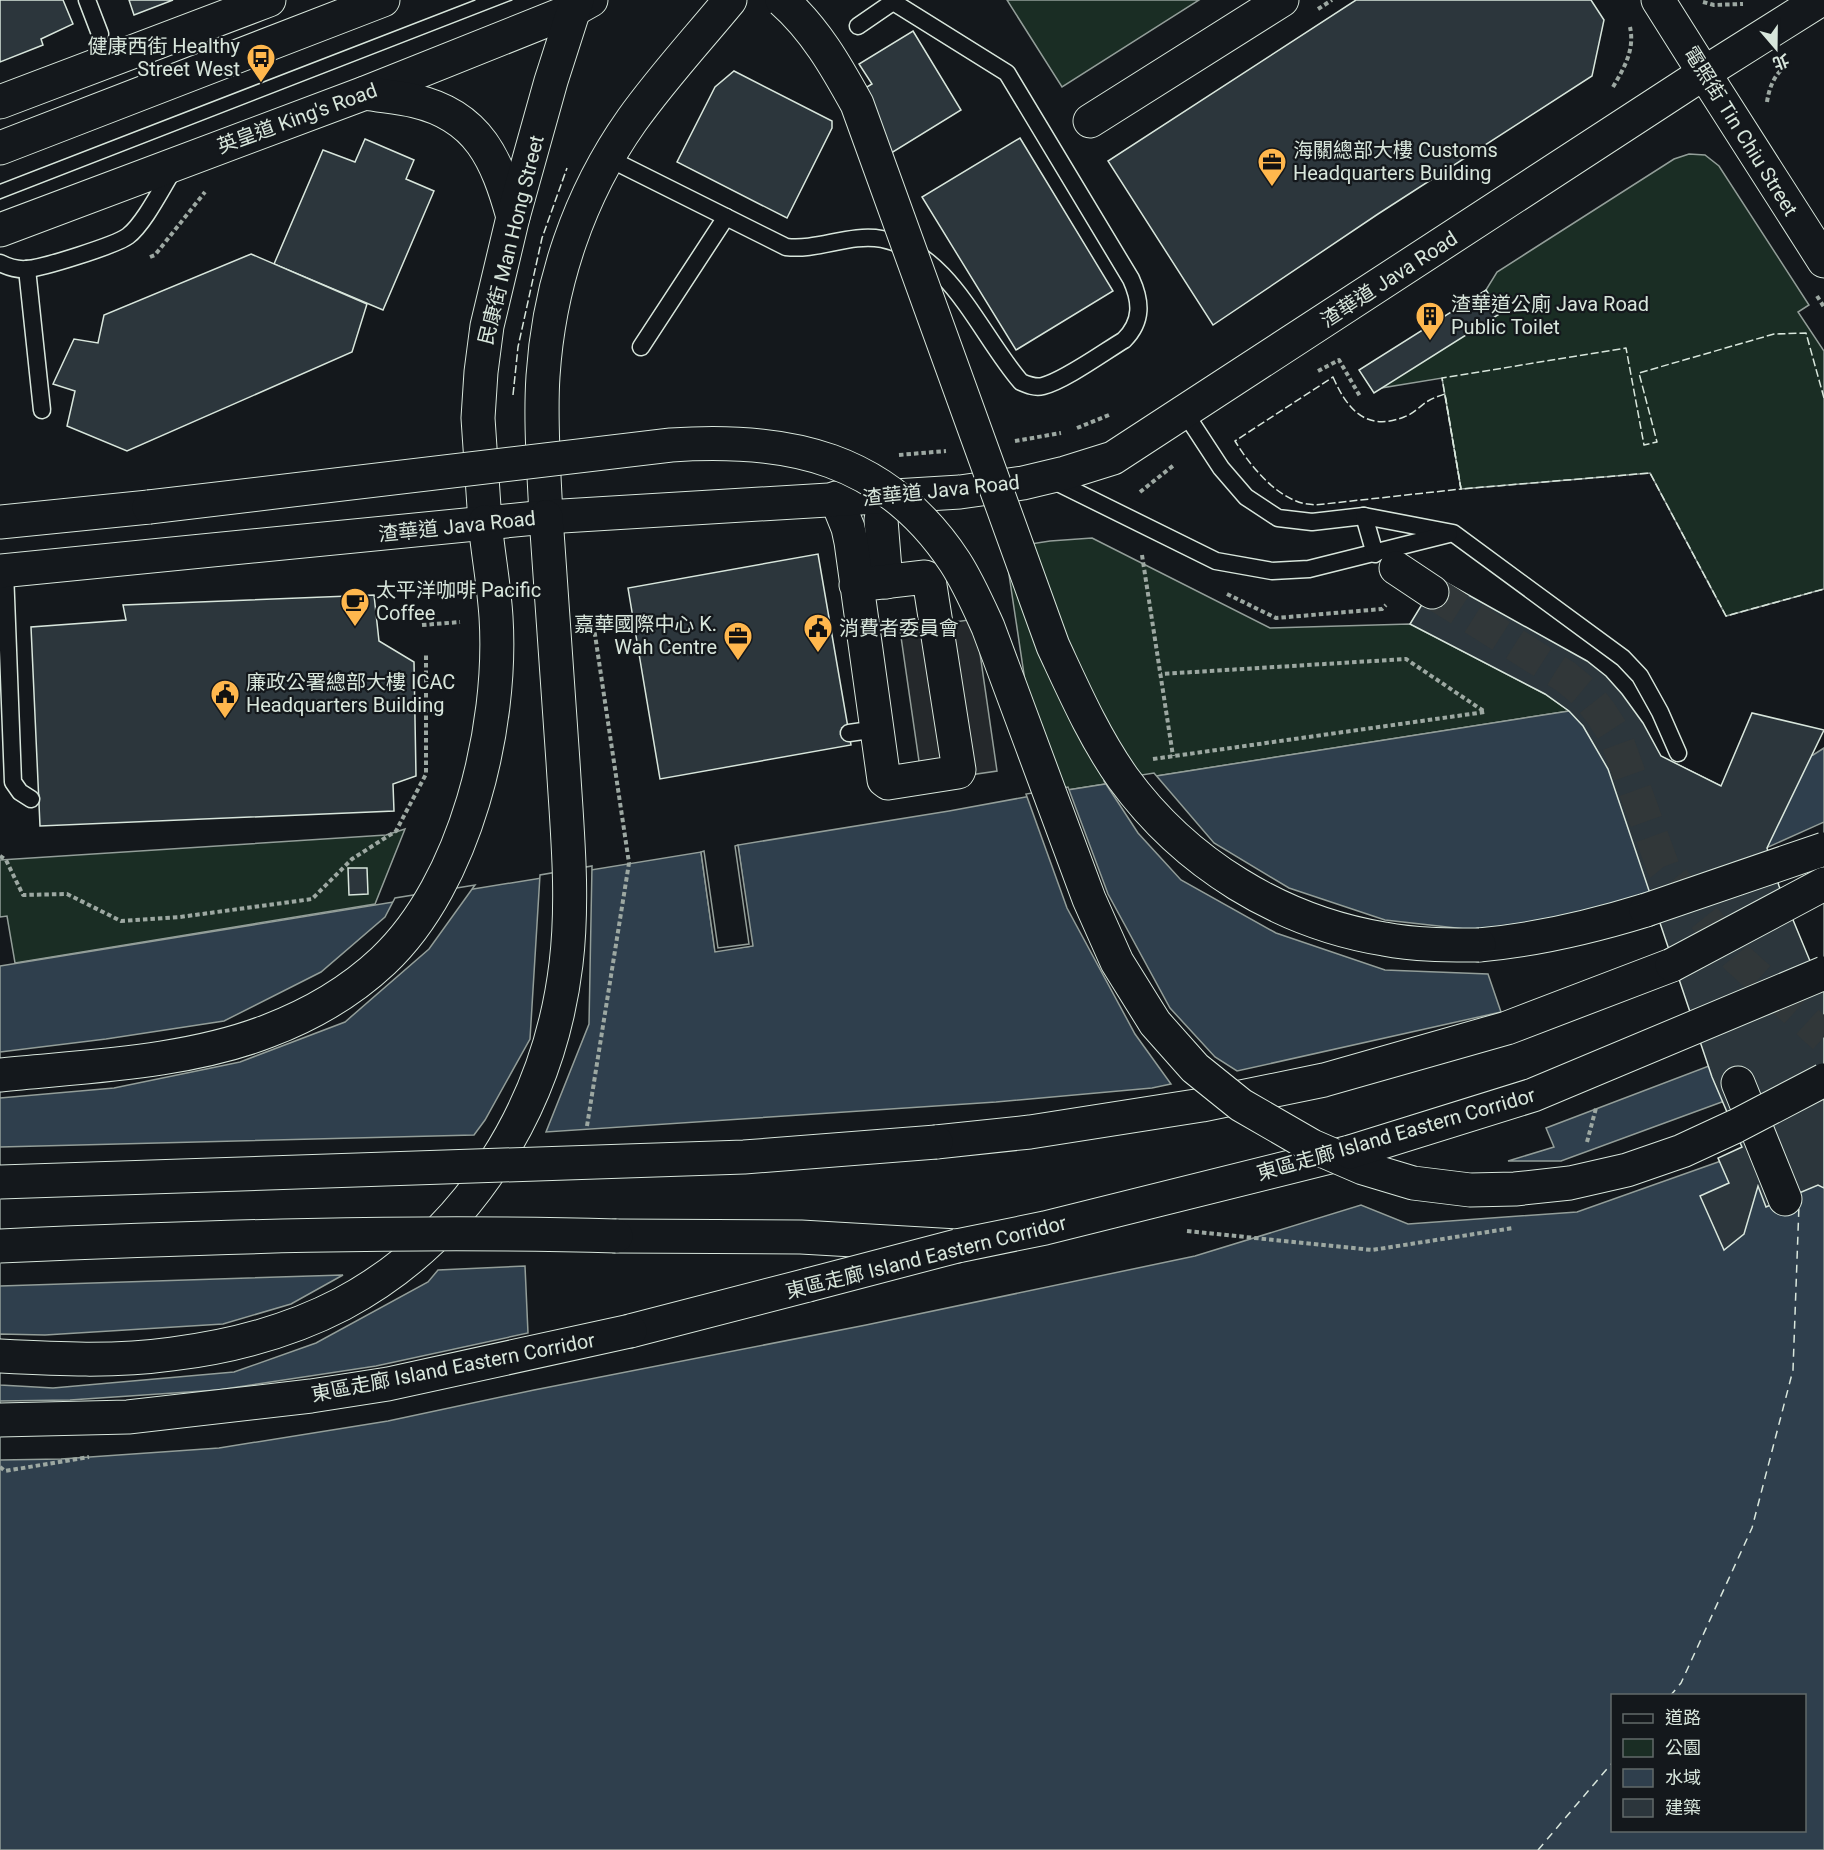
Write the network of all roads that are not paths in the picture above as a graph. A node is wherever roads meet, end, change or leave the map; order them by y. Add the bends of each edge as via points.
1 (87, 0) edge
2 (269, 0) edge
3 (383, 0) edge
4 (730, 0) edge
5 (782, 0) edge
6 (1282, 0) edge
7 (1658, 0) edge
8 (1820, 0) edge
9 (891, 1) edge
10 (581, 3) edge
11 (858, 26) dead end
12 (100, 34) dead end
13 (1704, 73) junction
14 (365, 93) junction
15 (0, 102) edge
16 (1090, 121) dead end
17 (0, 148) edge
18 (608, 158) junction
19 (178, 162) junction
20 (513, 217) junction
21 (726, 217) junction
22 (0, 230) edge
23 (1824, 261) edge
24 (0, 262) edge
25 (27, 269) junction
26 (640, 347) dead end
27 (42, 410) dead end
28 (1185, 413) junction
29 (1046, 477) junction
30 (885, 497) junction
31 (836, 498) junction
32 (1364, 516) junction
33 (546, 517) junction
34 (0, 522) edge
35 (485, 522) junction
36 (1453, 533) junction
37 (1386, 561) junction
38 (2, 571) edge
39 (871, 583) junction
40 (1431, 592) tunnel mouth
41 (1678, 753) dead end
42 (31, 799) dead end
43 (1824, 849) edge
44 (1824, 884) edge
45 (1824, 973) edge
46 (0, 1075) edge
47 (1824, 1080) edge
48 (1738, 1083) dead end
49 (0, 1182) edge
50 (1785, 1199) dead end
51 (0, 1246) edge
52 (957, 1246) junction
53 (0, 1356) edge
54 (0, 1420) edge

1 - 12 lane
2 - 15 main road
3 - 17 main road
4 - 18 main road via 656,88
5 - 43 main road, bridge via 813,33 857,104 1053,646 1079,703 1124,778 1173,835 1200,858 1258,896 1320,923 1384,939 1470,945 1518,941 1622,918
6 - 16 main road
7 - 13 main road, 電照街 Tin Chiu Street
8 - 13 main road, 渣華道 Java Road
9 - 11 lane
9 - 21 lane via 1007,73 1131,279 1139,314 1133,332 1058,380 1043,386 1028,385 1013,373 953,286 901,245 864,238 813,247 786,247
10 - 14 main road, 英皇道 King's Road
10 - 20 main road, 民康街 Man Hong Street via 551,81
13 - 23 main road, 電照街 Tin Chiu Street
13 - 28 main road, 渣華道 Java Road
14 - 19 main road, 英皇道 King's Road
14 - 20 main road via 415,100 444,110 470,130 494,161
18 - 21 lane
18 - 33 main road via 579,214 550,314 543,377
19 - 22 main road, 英皇道 King's Road
19 - 25 lane via 128,236
20 - 35 main road, 民康街 Man Hong Street via 487,326 481,372 478,418
21 - 26 lane
24 - 25 lane
25 - 27 lane
28 - 29 main road, 渣華道 Java Road via 1113,458
28 - 32 lane via 1221,468 1246,497 1278,518 1312,522
29 - 30 main road, 渣華道 Java Road via 960,492
29 - 37 lane via 1216,561 1272,571
30 - 31 main road, 渣華道 Java Road
30 - 39 main road
31 - 33 main road, 渣華道 Java Road
31 - 39 main road
32 - 36 lane
32 - 37 lane
33 - 35 main road, 渣華道 Java Road
33 - 53 main road, bridge via 569,874 568,928 554,1030 530,1100 498,1158 452,1220 401,1266 339,1305 267,1334 172,1354 90,1359
34 - 47 main road, bridge via 670,445 751,444 824,458 891,494 920,519 955,562 988,627 1089,899 1118,962 1155,1023 1195,1068 1241,1105 1312,1146 1413,1184 1470,1190 1515,1189 1570,1184 1682,1151
35 - 38 main road, 渣華道 Java Road
35 - 46 main road, 民康街 Man Hong Street via 496,618 495,675 484,755 476,792 448,868 409,932 359,981 309,1013 266,1032 155,1058
36 - 37 lane
36 - 41 lane via 1623,658 1640,676
37 - 40 main road
38 - 42 lane via 13,782
39 - 39 main road via 928,579 959,771 886,782 863,731
44 - 49 main road, bridge via 1672,965 1507,1029 1324,1080 1202,1105 1030,1132 802,1153
45 - 52 main road, 東區走廊 Island Eastern Corridor, bridge via 1533,1095 1350,1152
48 - 50 main road
51 - 52 main road, bridge via 524,1233 801,1237
52 - 54 main road, 東區走廊 Island Eastern Corridor, bridge via 660,1324 388,1384 139,1416

